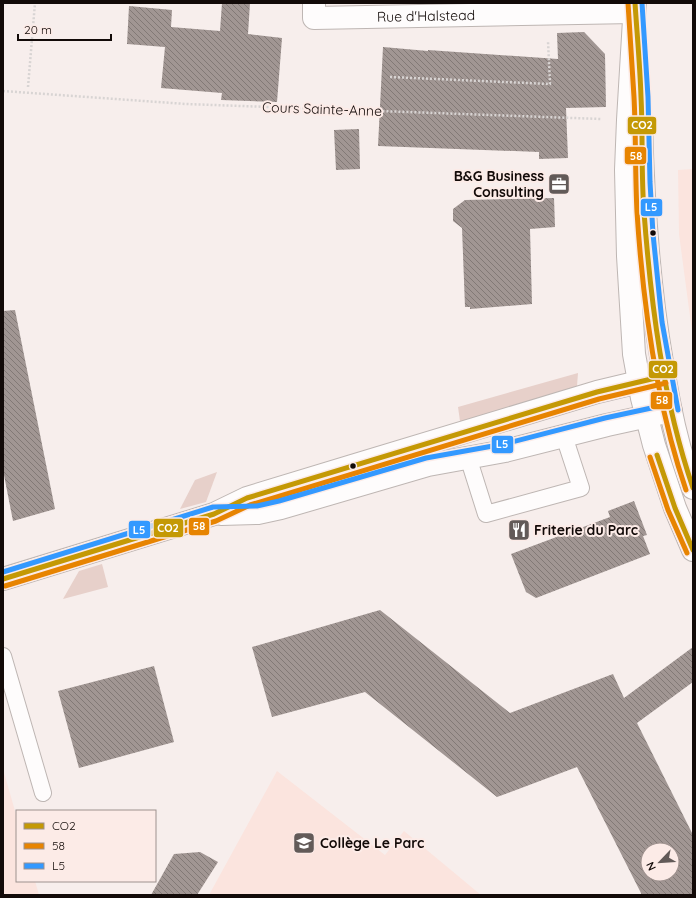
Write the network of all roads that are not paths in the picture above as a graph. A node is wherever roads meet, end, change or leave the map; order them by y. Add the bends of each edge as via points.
1 (634, 8) edge
2 (314, 11) edge
3 (664, 376) junction
4 (638, 382) junction
5 (671, 411) junction
6 (646, 416) junction
7 (564, 436) junction
8 (468, 457) junction
9 (693, 488) edge
10 (214, 514) junction
11 (693, 550) edge
12 (3, 579) edge
13 (3, 656) edge
14 (43, 793) dead end

1 - 2 street, Rue d'Halstead via 547,14
1 - 3 street via 641,97 644,211 655,323
1 - 4 street via 626,170 631,324
3 - 4 street
3 - 5 street
4 - 6 street
4 - 10 street via 597,392 254,496
5 - 6 street
5 - 9 street
6 - 7 street
6 - 11 street via 672,502
7 - 8 street via 505,451
7 - 8 lane via 581,488 486,514
8 - 10 street via 428,465 281,508 258,513
10 - 12 street
13 - 14 lane

